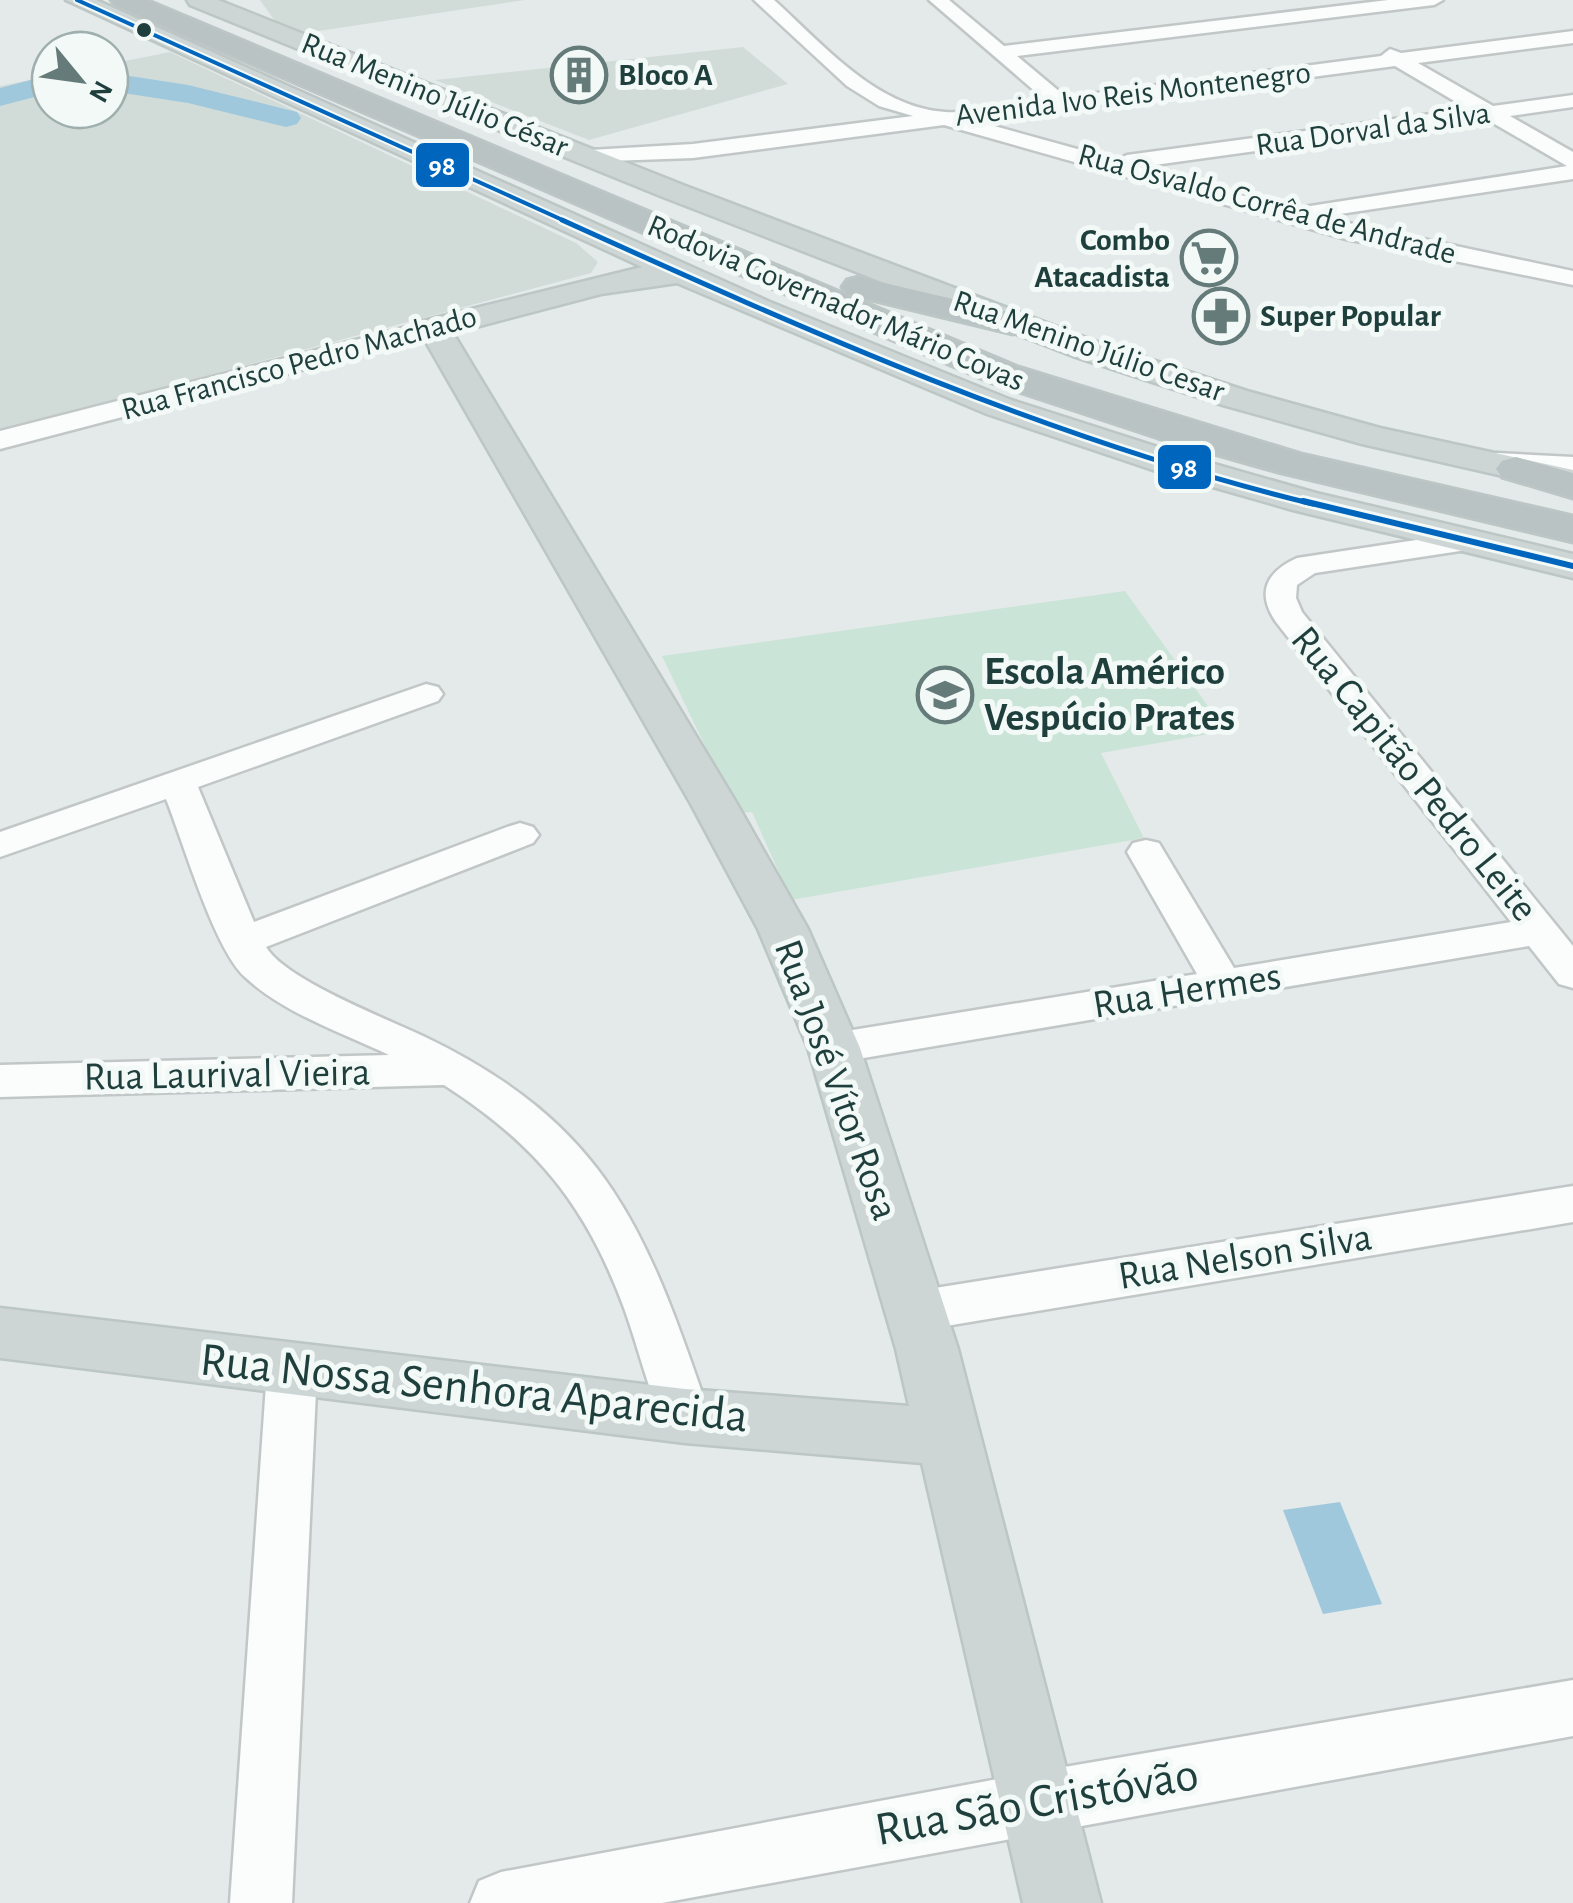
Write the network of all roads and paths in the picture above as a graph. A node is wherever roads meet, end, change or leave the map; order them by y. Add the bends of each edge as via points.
1 (77, 0) edge
2 (124, 0) edge
3 (155, 0) edge
4 (246, 0) edge
5 (763, 0) edge
6 (1295, 0) edge
7 (1434, 0) edge
8 (215, 2) edge
9 (941, 2) edge
10 (972, 2) edge
11 (1317, 13) junction
12 (266, 27) junction
13 (1573, 36) edge
14 (999, 52) junction
15 (1398, 59) junction
16 (1573, 101) edge
17 (1061, 103) junction
18 (1490, 113) junction
19 (946, 118) junction
20 (692, 151) junction
21 (484, 154) junction
22 (590, 157) junction
23 (1573, 161) edge
24 (1113, 164) junction
25 (1573, 172) edge
26 (673, 191) junction
27 (1289, 215) junction
28 (619, 246) junction
29 (1573, 260) edge
30 (1517, 268) junction
31 (793, 270) junction
32 (680, 274) junction
33 (1573, 278) edge
34 (599, 286) junction
35 (759, 309) junction
36 (1013, 324) junction
37 (434, 328) junction
38 (0, 440) edge
39 (1469, 460) junction
40 (1573, 466) edge
41 (1516, 470) joint
42 (1573, 484) edge
43 (1573, 511) edge
44 (1573, 529) edge
45 (1469, 542) junction
46 (1573, 566) edge
47 (426, 694) dead end
48 (178, 784) junction
49 (520, 834) dead end
50 (0, 846) edge
51 (1146, 852) dead end
52 (1540, 931) junction
53 (242, 940) junction
54 (1573, 974) edge
55 (1225, 986) junction
56 (834, 1048) junction
57 (453, 1069) junction
58 (0, 1080) edge
59 (1573, 1204) edge
60 (916, 1311) junction
61 (0, 1332) edge
62 (292, 1370) junction
63 (685, 1416) junction
64 (950, 1437) junction
65 (1573, 1708) edge
66 (1035, 1802) junction
67 (261, 1903) edge
68 (501, 1903) edge
69 (1062, 1903) edge

1 - 28 main road
2 - 21 highway, Rodovia Governador Mário Covas
3 - 31 highway, Rodovia Governador Mário Covas
4 - 12 main road
5 - 19 street, Rua Osvaldo Corrêa de Andrade via 864,90
6 - 11 street
7 - 11 street
8 - 12 main road, Rua Menino Júlio César
9 - 10 street
9 - 14 street
11 - 14 street
11 - 15 street
12 - 22 main road, Rua Menino Júlio César
13 - 15 street, Avenida Ivo Reis Montenegro
14 - 17 street
15 - 17 street, Avenida Ivo Reis Montenegro
15 - 18 street
16 - 18 street, Rua Dorval da Silva
17 - 19 street, Avenida Ivo Reis Montenegro
18 - 23 street
18 - 24 street, Rua Dorval da Silva
19 - 20 street, Avenida Ivo Reis Montenegro
19 - 24 street, Rua Osvaldo Corrêa de Andrade
20 - 22 street, Avenida Ivo Reis Montenegro
20 - 26 street via 660,165
21 - 35 highway
21 - 44 highway, Rodovia Governador Mário Covas via 1054,393 1292,464
22 - 26 main road, Rua Menino Júlio César
24 - 27 street, Rua Osvaldo Corrêa de Andrade
25 - 27 street
26 - 36 main road, Rua Menino Júlio Cesar
27 - 30 street, Rua Osvaldo Corrêa de Andrade
28 - 32 main road
28 - 34 main road via 625,262
29 - 30 street
30 - 33 street, Rua Osvaldo Corrêa de Andrade
31 - 36 highway
31 - 43 highway, Rodovia Governador Mário Covas via 976,346 1157,409 1306,451
32 - 34 main road, Rua Francisco Pedro Machado
32 - 35 main road
34 - 37 main road, Rua Francisco Pedro Machado
35 - 45 main road via 1076,434
36 - 39 main road, Rua Menino Júlio Cesar via 1235,398
37 - 38 street, Rua Francisco Pedro Machado
37 - 56 main road, Rua José Vítor Rosa via 714,804 783,929
39 - 40 street
39 - 41 main road, Rua Menino Júlio Cesar
41 - 42 highway
45 - 46 main road
45 - 52 street, Rua Capitão Pedro Leite via 1308,565 1288,573 1278,599
47 - 48 street
48 - 50 street
48 - 53 street
49 - 53 street
51 - 55 street
52 - 54 street, Rua Capitão Pedro Leite
52 - 55 street, Rua Hermes
53 - 57 street via 271,976
55 - 56 street, Rua Hermes
56 - 60 main road, Rua José Vítor Rosa
57 - 58 street, Rua Laurival Vieira
57 - 63 street via 536,1128 595,1193 626,1250
59 - 60 street, Rua Nelson Silva
60 - 64 main road, Rua José Vítor Rosa
61 - 62 main road, Rua Nossa Senhora Aparecida
62 - 63 main road, Rua Nossa Senhora Aparecida
62 - 67 street
63 - 64 main road, Rua Nossa Senhora Aparecida
64 - 66 main road, Rua José Vítor Rosa
65 - 66 street, Rua São Cristóvão
66 - 68 street, Rua São Cristóvão
66 - 69 main road, Rua José Vítor Rosa

